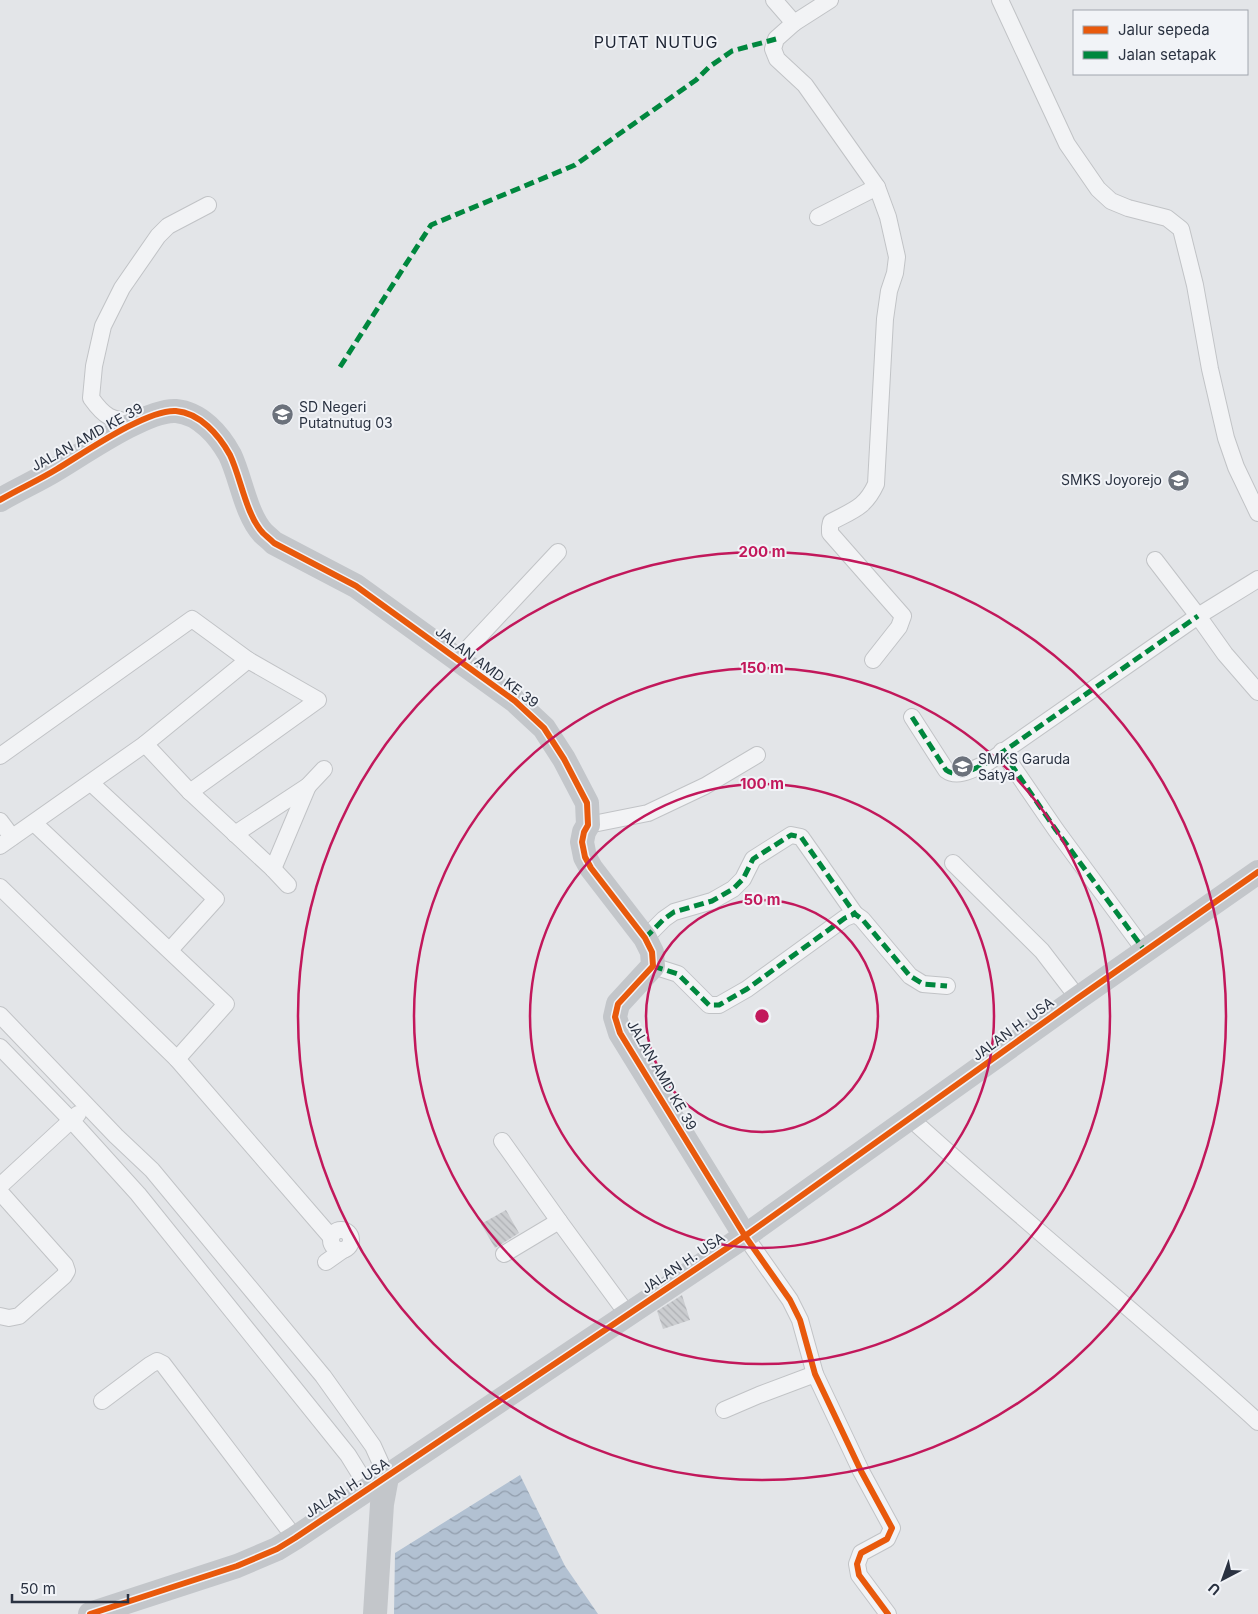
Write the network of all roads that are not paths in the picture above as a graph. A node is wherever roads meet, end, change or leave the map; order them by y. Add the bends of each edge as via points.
1 (774, 0) edge
2 (830, 0) edge
3 (1000, 0) edge
4 (794, 23) junction
5 (876, 187) junction
6 (208, 204) dead end
7 (818, 217) dead end
8 (136, 423) junction
9 (0, 500) edge
10 (1258, 513) edge
11 (558, 552) dead end
12 (1155, 560) dead end
13 (1258, 579) edge
14 (1198, 616) junction
15 (248, 660) junction
16 (458, 660) junction
17 (873, 660) dead end
18 (1258, 692) edge
19 (912, 717) dead end
20 (146, 744) junction
21 (1002, 751) junction
22 (757, 755) dead end
23 (0, 756) edge
24 (324, 769) dead end
25 (91, 783) junction
26 (308, 786) junction
27 (190, 792) junction
28 (0, 821) edge
29 (34, 823) junction
30 (588, 825) junction
31 (235, 834) junction
32 (6, 842) edge
33 (953, 864) dead end
34 (272, 869) junction
35 (1258, 872) edge
36 (288, 885) dead end
37 (0, 887) edge
38 (855, 914) junction
39 (645, 938) junction
40 (170, 950) junction
41 (1145, 951) junction
42 (653, 966) junction
43 (947, 986) dead end
44 (1078, 998) junction
45 (0, 1015) edge
46 (0, 1047) edge
47 (177, 1058) junction
48 (88, 1106) junction
49 (910, 1118) junction
50 (71, 1120) junction
51 (502, 1142) dead end
52 (0, 1186) edge
53 (0, 1192) edge
54 (559, 1221) junction
55 (745, 1236) junction
56 (504, 1254) dead end
57 (326, 1262) dead end
58 (628, 1315) junction
59 (0, 1316) edge
60 (815, 1374) junction
61 (102, 1401) dead end
62 (724, 1410) dead end
63 (1258, 1422) edge
64 (379, 1490) junction
65 (295, 1538) junction
66 (90, 1614) edge
67 (374, 1614) edge
68 (888, 1614) edge

1 - 4 street
2 - 4 street
3 - 10 street via 1066,144 1098,189 1111,201 1167,218 1180,229 1195,285 1226,438 1236,468
4 - 5 street via 776,39 773,49 777,59 805,85
5 - 7 street
5 - 17 street via 888,217 897,257 885,319 876,484 862,505 831,522 830,527 830,533 903,616 899,627
6 - 8 street via 168,226 158,236 122,288 103,326 91,398 102,414
8 - 9 street, JALAN AMD KE 39
8 - 16 street, JALAN AMD KE 39 via 164,411 194,416 203,422 230,456 253,518 263,533 274,543 356,586
11 - 16 street
12 - 14 street
13 - 14 street
14 - 18 street
14 - 21 street
15 - 20 street
15 - 23 street via 192,619
15 - 27 street via 318,700
16 - 30 street, JALAN AMD KE 39 via 515,701 544,728 587,803
19 - 21 street via 951,774 987,763
20 - 25 street
20 - 27 street
21 - 41 street
22 - 30 street via 706,786 648,813
24 - 26 street
25 - 29 street
25 - 40 street via 216,899
26 - 31 street
26 - 34 street
27 - 31 street
28 - 32 street
29 - 32 street
29 - 40 street
30 - 39 street, JALAN AMD KE 39 via 582,842 585,857
31 - 34 street
33 - 44 street via 1042,951
34 - 36 street
35 - 41 street, JALAN H. USA
37 - 47 street
38 - 39 street via 801,837 791,835 754,859 733,889 712,901 674,912
38 - 42 street via 719,1005 709,1004 678,974
38 - 43 street via 910,976 923,984
39 - 42 street, JALAN AMD KE 39 via 652,952
40 - 47 street via 226,1004
41 - 44 street, JALAN H. USA
42 - 55 street, JALAN AMD KE 39 via 618,1004 615,1017 620,1033
44 - 49 street, JALAN H. USA
45 - 48 street
46 - 50 street
47 - 57 street via 331,1236 338,1230 350,1236 347,1248
48 - 50 street
48 - 64 street via 152,1170 323,1376 373,1446
49 - 55 street, JALAN H. USA
49 - 63 street
50 - 52 street
50 - 64 street via 144,1201
51 - 54 street
53 - 59 street via 65,1264 67,1271 19,1316
54 - 56 street
54 - 58 street
55 - 58 street, JALAN H. USA
55 - 60 street via 790,1300 800,1320
58 - 64 street, JALAN H. USA
60 - 62 street
60 - 68 street via 892,1528 887,1539 861,1553 857,1564 859,1575
61 - 65 street via 150,1365 158,1361 163,1364
64 - 65 street, JALAN H. USA
64 - 67 street
65 - 66 street, JALAN H. USA via 237,1566

